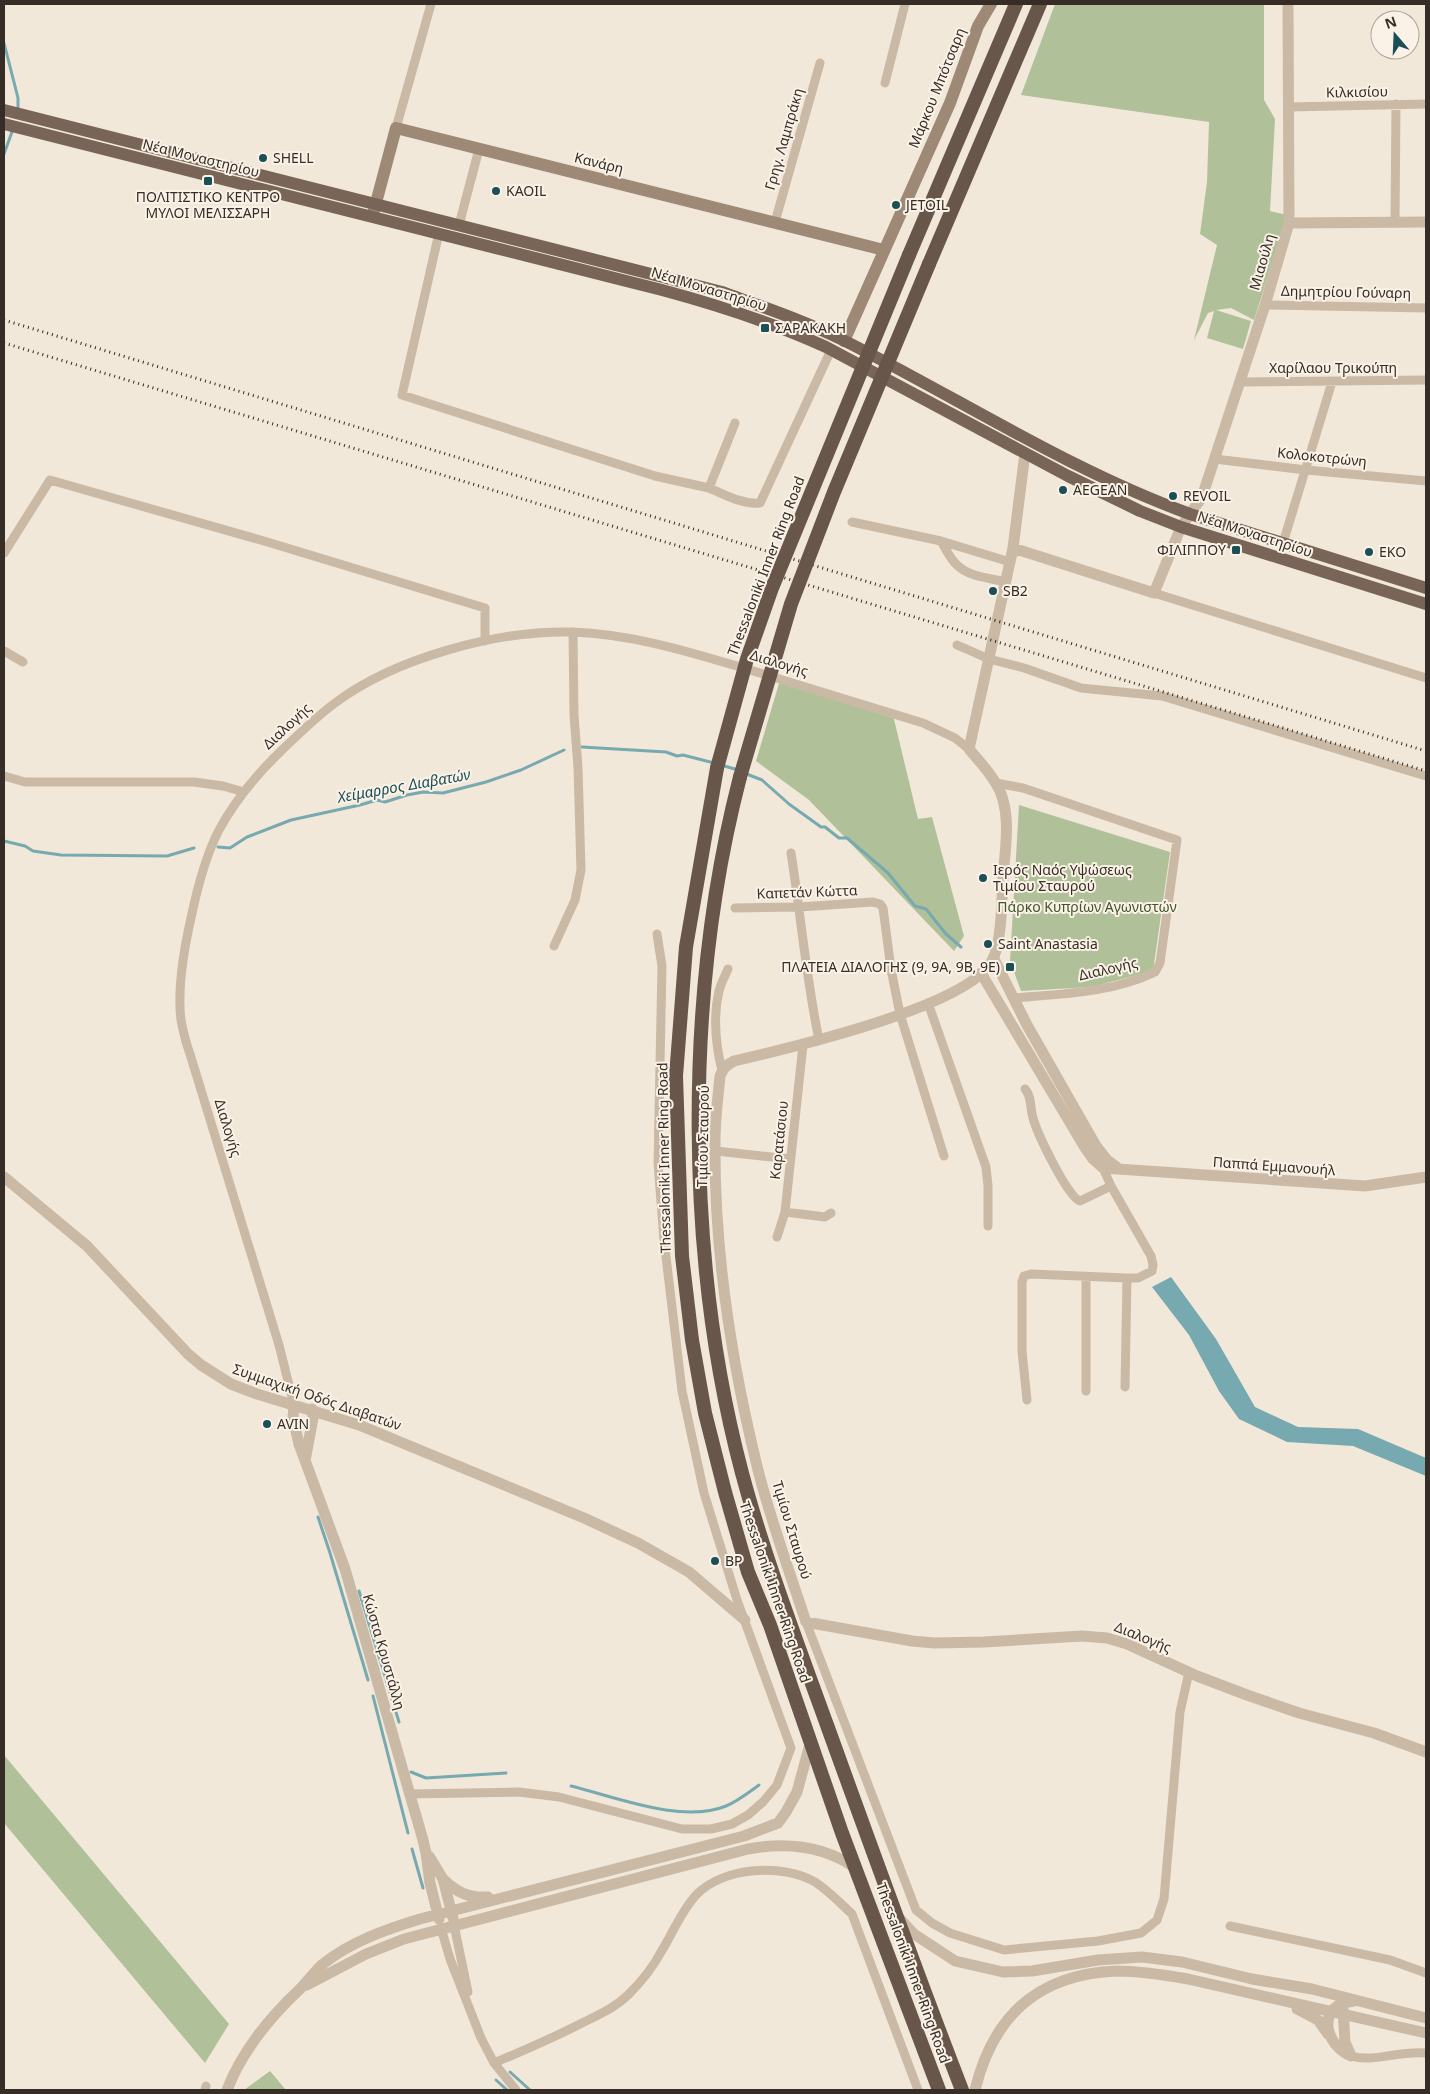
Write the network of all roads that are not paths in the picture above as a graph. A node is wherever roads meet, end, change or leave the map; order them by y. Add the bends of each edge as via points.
1 (431, 4) edge
2 (905, 4) edge
3 (990, 4) edge
4 (1016, 4) edge
5 (1040, 4) edge
6 (1288, 4) edge
7 (820, 63) dead end
8 (885, 83) dead end
9 (1396, 104) junction
10 (1426, 104) edge
11 (1289, 107) junction
12 (4, 110) edge
13 (4, 124) edge
14 (396, 128) junction
15 (479, 149) junction
16 (376, 204) junction
17 (372, 216) junction
18 (775, 222) junction
19 (1395, 222) junction
20 (1426, 222) edge
21 (1289, 223) junction
22 (458, 225) junction
23 (439, 233) junction
24 (884, 250) junction
25 (1265, 305) junction
26 (1426, 308) edge
27 (844, 341) junction
28 (831, 350) junction
29 (1426, 380) edge
30 (1240, 382) junction
31 (1332, 382) junction
32 (735, 423) dead end
33 (1025, 453) junction
34 (1215, 459) junction
35 (1306, 470) junction
36 (1426, 481) edge
37 (709, 488) junction
38 (1190, 514) junction
39 (852, 522) dead end
40 (1181, 527) junction
41 (941, 541) junction
42 (1282, 543) junction
43 (1013, 548) junction
44 (4, 553) edge
45 (1010, 562) junction
46 (1006, 582) junction
47 (1426, 588) edge
48 (1154, 593) junction
49 (1426, 604) edge
50 (573, 632) junction
51 (485, 641) junction
52 (957, 645) dead end
53 (4, 651) edge
54 (989, 659) junction
55 (23, 662) dead end
56 (1426, 678) edge
57 (969, 749) junction
58 (4, 776) edge
59 (1426, 776) edge
60 (996, 783) junction
61 (244, 792) junction
62 (791, 853) dead end
63 (800, 907) junction
64 (736, 908) dead end
65 (658, 934) dead end
66 (554, 946) dead end
67 (994, 959) junction
68 (728, 969) dead end
69 (981, 973) junction
70 (1013, 998) junction
71 (928, 1003) junction
72 (900, 1014) junction
73 (819, 1040) junction
74 (803, 1045) junction
75 (722, 1071) junction
76 (1025, 1089) dead end
77 (716, 1151) junction
78 (944, 1156) dead end
79 (790, 1159) junction
80 (1103, 1168) junction
81 (1120, 1170) junction
82 (4, 1177) edge
83 (1426, 1177) edge
84 (1111, 1186) junction
85 (784, 1212) junction
86 (831, 1212) dead end
87 (988, 1226) dead end
88 (777, 1237) dead end
89 (1086, 1277) junction
90 (1126, 1278) junction
91 (1125, 1387) dead end
92 (1086, 1391) dead end
93 (1027, 1400) dead end
94 (294, 1404) junction
95 (312, 1409) junction
96 (305, 1461) junction
97 (745, 1620) junction
98 (806, 1622) junction
99 (1189, 1672) junction
100 (810, 1744) junction
101 (1426, 1752) edge
102 (409, 1794) junction
103 (426, 1853) junction
104 (857, 1869) junction
105 (443, 1879) junction
106 (518, 1894) junction
107 (451, 1911) junction
108 (894, 1912) junction
109 (438, 1914) junction
110 (454, 1925) junction
111 (1230, 1926) dead end
112 (442, 1928) junction
113 (1426, 1973) edge
114 (300, 1988) junction
115 (1278, 1998) junction
116 (1337, 2006) junction
117 (470, 2009) junction
118 (1426, 2018) edge
119 (1364, 2019) junction
120 (1344, 2031) junction
121 (1426, 2033) edge
122 (1330, 2036) junction
123 (1426, 2053) edge
124 (1351, 2056) junction
125 (494, 2063) junction
126 (227, 2089) edge
127 (516, 2090) edge
128 (918, 2090) edge
129 (939, 2090) edge
130 (962, 2090) edge
131 (975, 2090) edge

1 - 14 street
2 - 8 street
3 - 24 main road, Μάρκου Μπότσαρη
4 - 100 highway, Thessaloniki Inner Ring Road, bridge via 772,588 747,659 717,768 686,947 676,1076 676,1122 682,1256 692,1340 705,1413 748,1572 770,1625
5 - 108 highway, Thessaloniki Inner Ring Road, bridge via 790,604 732,808 712,919 702,1029 698,1151 705,1258 728,1412 745,1483 780,1593
6 - 11 street, Μιαούλη
7 - 18 street, Γρηγ. Λαμπράκη
9 - 10 street, Κιλκισίου
9 - 11 street, Κιλκισίου
9 - 19 street
11 - 21 street, Μιαούλη
12 - 16 main road, Νέα Μοναστηρίου
13 - 17 main road, Νέα Μοναστηρίου
14 - 15 main road, Κανάρη
14 - 16 main road
15 - 18 main road, Κανάρη
15 - 22 street
16 - 17 main road
16 - 22 main road, Νέα Μοναστηρίου
17 - 23 main road, Νέα Μοναστηρίου
18 - 24 main road, Κανάρη
19 - 20 street
19 - 21 street
21 - 25 street, Μιαούλη
22 - 27 main road, Νέα Μοναστηρίου via 722,292
23 - 28 main road, Νέα Μοναστηρίου via 705,302 785,329
23 - 37 street via 402,395 655,476
24 - 27 main road, Μάρκου Μπότσαρη
25 - 26 street, Δημητρίου Γούναρη
25 - 30 street, Μιαούλη
27 - 38 main road, Νέα Μοναστηρίου via 1088,471
28 - 33 main road, Νέα Μοναστηρίου
28 - 37 street via 760,503 739,500
29 - 31 street, Χαρίλαου Τρικούπη
30 - 31 street, Χαρίλαου Τρικούπη
30 - 34 street, Μιαούλη
31 - 35 street
32 - 37 street
33 - 40 main road, Νέα Μοναστηρίου via 1114,500
33 - 43 street
34 - 35 street, Κολοκοτρώνη
34 - 38 street, Μιαούλη via 1202,497
35 - 36 street, Κολοκοτρώνη
35 - 42 street
38 - 40 street, Μιαούλη
38 - 42 main road, Νέα Μοναστηρίου
39 - 41 street
40 - 48 street, Μιαούλη
40 - 49 main road, Νέα Μοναστηρίου
41 - 45 street
41 - 46 street via 956,565 973,575
42 - 47 main road, Νέα Μοναστηρίου
43 - 45 street
43 - 48 street
44 - 51 street via 50,480 264,540 485,608
45 - 46 street
46 - 54 street
48 - 56 street
50 - 51 street, Διαλογής
50 - 57 street, Διαλογής via 628,637 734,666 923,723
50 - 66 street via 582,870 575,900
51 - 61 street, Διαλογής via 409,664 350,693 295,738
52 - 54 street
53 - 55 street
54 - 57 street
54 - 59 street via 1081,688 1169,698
57 - 60 street
58 - 61 street via 25,782 194,782
60 - 67 street via 1004,807 1005,850
60 - 70 street, Διαλογής via 1023,788 1177,840 1160,963 1155,972 1106,988
61 - 94 street, Διαλογής via 218,831 201,879 188,933 180,1017
62 - 63 street
63 - 64 street, Καπετάν Κώττα
63 - 72 street, Καπετάν Κώττα via 880,904
63 - 73 street
65 - 97 street via 662,966 658,1163 682,1391 704,1493
67 - 69 street, Τιμίου Σταυρού
67 - 70 street
68 - 75 street via 717,1002 716,1047
69 - 71 street, Τιμίου Σταυρού via 959,989
69 - 80 street via 1084,1146
70 - 81 street via 1096,1146
71 - 72 street, Τιμίου Σταυρού
71 - 87 street via 986,1168
72 - 73 street, Τιμίου Σταυρού
72 - 78 street
73 - 74 street, Τιμίου Σταυρού
74 - 75 street, Τιμίου Σταυρού via 734,1062
74 - 79 street, Καρατάσιου
75 - 77 street, Τιμίου Σταυρού
76 - 84 street via 1035,1122 1055,1167 1074,1198 1080,1201
77 - 79 street
77 - 98 street, Τιμίου Σταυρού via 724,1293 736,1370 758,1468
79 - 85 street, Καρατάσιου
80 - 81 street, Παππά Εμμανουήλ
80 - 84 street
81 - 83 street, Παππά Εμμανουήλ via 1365,1186
82 - 94 street, Συμμαχική Οδός Διαβατών via 87,1246 201,1365 232,1384
84 - 90 street via 1153,1265 1152,1271 1146,1275
85 - 86 street via 825,1217
85 - 88 street, Καρατάσιου
89 - 90 street
89 - 92 street
89 - 93 street via 1024,1276 1022,1351
90 - 91 street
94 - 95 street, Συμμαχική Οδός Διαβατών
94 - 96 street, Κώστα Κρυστάλλη via 293,1418
95 - 96 street
95 - 97 street, Συμμαχική Οδός Διαβατών via 359,1425 644,1546 689,1572
96 - 102 street, Κώστα Κρυστάλλη via 345,1569
97 - 102 street via 791,1748 777,1785 748,1815 732,1824 711,1829 682,1829 559,1797 519,1792
98 - 99 street, Διαλογής via 935,1643 1100,1637 1126,1644
98 - 99 street via 916,1910 950,1933 1004,1950 1133,1935 1141,1933 1157,1920 1164,1899 1180,1712
99 - 101 street, Διαλογής via 1247,1695
100 - 104 highway, Thessaloniki Inner Ring Road
100 - 106 street via 797,1792 778,1823 744,1836
102 - 103 street, Κώστα Κρυστάλλη
103 - 105 street, Κώστα Κρυστάλλη
103 - 109 street, Κώστα Κρυστάλλη
104 - 110 street via 836,1855 818,1850 762,1846
104 - 129 highway, Thessaloniki Inner Ring Road
105 - 106 street via 453,1889 470,1897
105 - 107 street, Κώστα Κρυστάλλη
106 - 107 street
107 - 109 street
107 - 110 street, Κώστα Κρυστάλλη
108 - 116 street via 914,1934 955,1961 1003,1972 1032,1972 1142,1956 1182,1962
108 - 130 highway, Thessaloniki Inner Ring Road
109 - 112 street, Κώστα Κρυστάλλη
109 - 114 street via 360,1942 324,1964
110 - 112 street
110 - 117 street, Κώστα Κρυστάλλη
111 - 113 street via 1390,1960
112 - 114 street via 385,1946
112 - 117 street, Κώστα Κρυστάλλη
114 - 126 street via 256,2037
115 - 116 street
115 - 122 street via 1318,2020
115 - 131 street via 1154,1973 1118,1971 1059,1982 1018,2007 1005,2022 987,2051
116 - 118 street via 1356,2000
116 - 119 street
116 - 120 street
116 - 122 street via 1327,2024
117 - 125 street, Κώστα Κρυστάλλη
119 - 120 street via 1349,2024
119 - 121 street
120 - 124 street
122 - 124 street
123 - 124 street via 1405,2052 1369,2058
125 - 127 street, Κώστα Κρυστάλλη
125 - 128 street via 612,2008 628,1995 660,1954 698,1893 748,1871 788,1871 814,1882 852,1914

